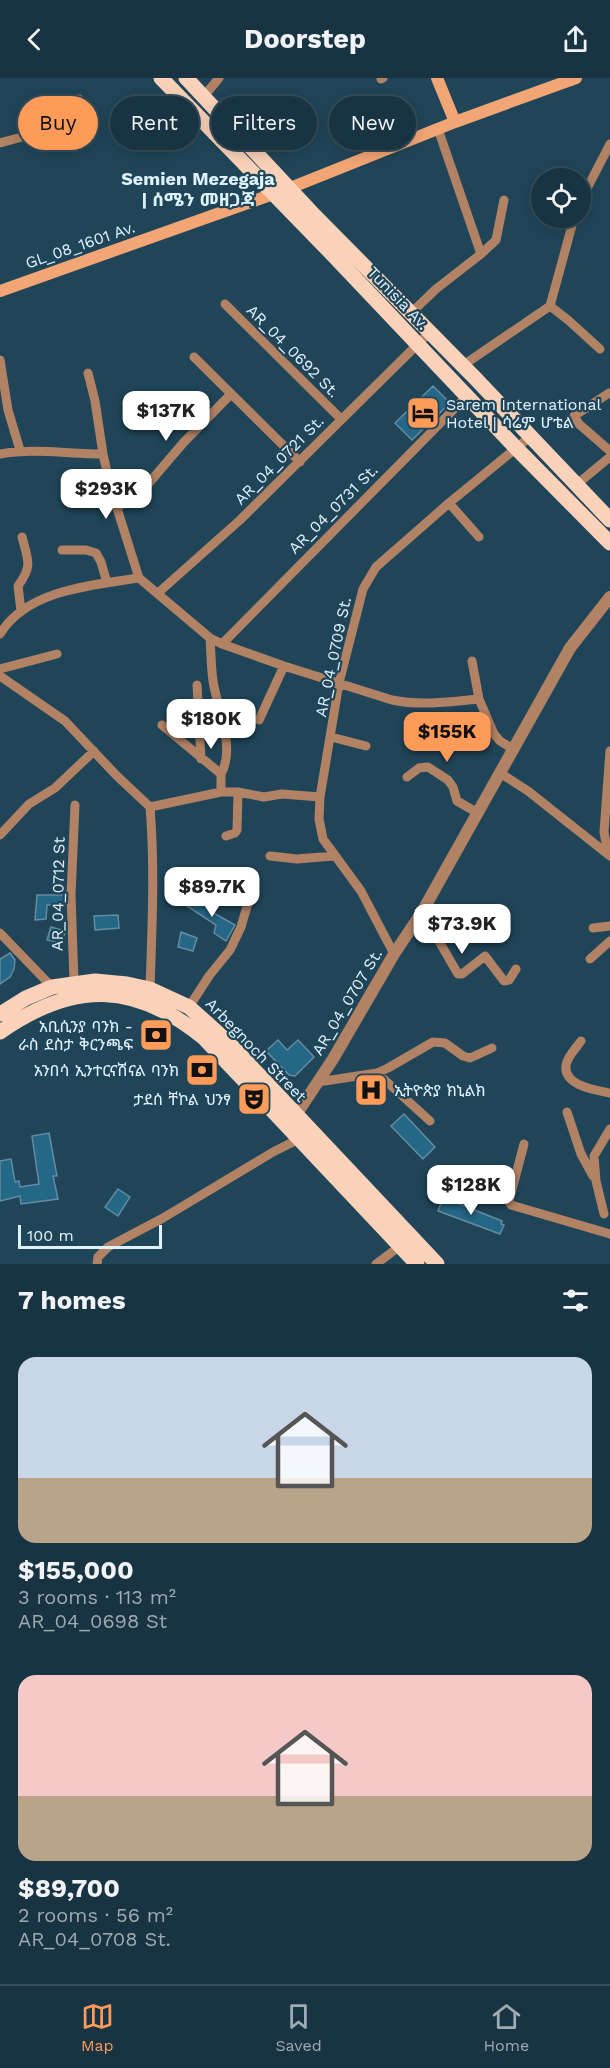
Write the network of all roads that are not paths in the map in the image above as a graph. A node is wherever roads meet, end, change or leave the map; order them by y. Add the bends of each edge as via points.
1 (161, 78) edge
2 (186, 78) edge
3 (219, 78) edge
4 (436, 78) edge
5 (576, 78) edge
6 (204, 96) junction
7 (455, 122) junction
8 (438, 129) junction
9 (18, 138) edge
10 (0, 143) edge
11 (610, 144) edge
12 (591, 181) edge
13 (290, 188) junction
14 (273, 195) junction
15 (504, 200) dead end
16 (571, 228) edge
17 (481, 254) junction
18 (0, 291) edge
19 (225, 304) dead end
20 (549, 306) junction
21 (411, 313) junction
22 (430, 332) junction
23 (417, 344) junction
24 (600, 349) dead end
25 (194, 357) dead end
26 (0, 360) edge
27 (462, 366) junction
28 (88, 373) dead end
29 (609, 393) edge
30 (230, 395) junction
31 (467, 396) junction
32 (341, 419) junction
33 (531, 436) junction
34 (608, 445) edge
35 (516, 448) junction
36 (20, 450) junction
37 (0, 454) edge
38 (103, 454) junction
39 (610, 457) edge
40 (300, 462) junction
41 (576, 485) junction
42 (449, 503) junction
43 (117, 508) junction
44 (610, 520) edge
45 (22, 537) dead end
46 (479, 537) dead end
47 (610, 543) edge
48 (62, 550) dead end
49 (139, 579) junction
50 (107, 583) junction
51 (158, 593) junction
52 (610, 597) edge
53 (21, 611) junction
54 (0, 632) edge
55 (210, 638) junction
56 (222, 644) junction
57 (57, 654) dead end
58 (472, 661) dead end
59 (284, 666) junction
60 (0, 669) edge
61 (0, 676) edge
62 (339, 683) junction
63 (197, 686) dead end
64 (479, 699) junction
65 (259, 720) dead end
66 (162, 725) dead end
67 (331, 737) junction
68 (366, 746) dead end
69 (513, 749) junction
70 (94, 751) junction
71 (610, 751) edge
72 (201, 759) junction
73 (500, 773) junction
74 (221, 774) junction
75 (406, 777) dead end
76 (221, 792) junction
77 (238, 792) junction
78 (320, 797) junction
79 (75, 805) dead end
80 (150, 807) junction
81 (478, 813) junction
82 (0, 835) edge
83 (226, 836) dead end
84 (609, 855) edge
85 (270, 856) dead end
86 (334, 856) junction
87 (248, 903) dead end
88 (422, 912) junction
89 (609, 924) edge
90 (593, 928) dead end
91 (0, 933) edge
92 (610, 941) edge
93 (394, 954) junction
94 (590, 959) dead end
95 (516, 969) dead end
96 (74, 982) junction
97 (52, 987) junction
98 (150, 989) junction
99 (189, 1007) junction
100 (0, 1014) edge
101 (0, 1032) edge
102 (581, 1041) dead end
103 (492, 1048) dead end
104 (377, 1073) junction
105 (318, 1082) junction
106 (610, 1093) edge
107 (567, 1112) dead end
108 (291, 1121) junction
109 (430, 1121) dead end
110 (610, 1129) edge
111 (299, 1139) junction
112 (525, 1144) dead end
113 (596, 1181) junction
114 (607, 1210) edge
115 (599, 1230) junction
116 (610, 1234) edge
117 (400, 1246) junction
118 (97, 1264) edge
119 (376, 1264) edge
120 (417, 1264) edge
121 (436, 1264) edge

1 - 14 main road, Tunisia Av.
2 - 6 main road, Tunisia Av.
3 - 6 street
4 - 7 main road
5 - 7 main road, GL_08_1601 Av.
6 - 13 main road, Tunisia Av.
7 - 8 main road, GL_08_1601 Av.
8 - 13 main road, GL_08_1601 Av.
8 - 17 street
9 - 10 street
11 - 12 street
13 - 14 main road, GL_08_1601 Av.
13 - 21 main road, Tunisia Av.
14 - 18 main road, GL_08_1601 Av.
14 - 23 main road, Tunisia Av.
15 - 17 street via 496,240
16 - 20 street
17 - 21 street
19 - 32 street, AR_04_0692 St.
20 - 24 street
20 - 27 street
21 - 22 main road, Tunisia Av.
22 - 23 street, AR_04_0721 St.
22 - 27 main road, Tunisia Av.
23 - 31 main road, Tunisia Av.
23 - 32 street, AR_04_0721 St.
25 - 30 street
26 - 36 street via 8,410
27 - 33 main road, Tunisia Av.
28 - 38 street
29 - 34 street via 574,416
30 - 40 street
30 - 43 street via 149,483
31 - 35 main road, Tunisia Av.
31 - 56 street, AR_04_0731 St.
32 - 40 street, AR_04_0721 St.
33 - 35 street, AR_04_0709 St.
33 - 41 main road, Tunisia Av.
35 - 42 street, AR_04_0709 St.
35 - 47 main road, Tunisia Av.
36 - 37 street
36 - 38 street
38 - 43 street
39 - 41 street
40 - 51 street, AR_04_0721 St.
41 - 44 main road, Tunisia Av.
42 - 46 street
42 - 62 street, AR_04_0709 St. via 369,576
43 - 49 street
45 - 53 street via 29,566 18,586
48 - 50 street via 96,553
49 - 50 street
49 - 51 street
50 - 53 street via 42,599
51 - 55 street
52 - 69 street, AR_04_0707 St. via 570,648
53 - 54 street
55 - 56 street
55 - 74 street via 213,679 224,729 226,763
56 - 59 street
57 - 60 street
58 - 64 street
59 - 62 street
59 - 65 street
61 - 70 street via 65,721
62 - 64 street via 410,704
62 - 67 street, AR_04_0709 St.
63 - 72 street
64 - 69 street via 494,734
66 - 72 street
67 - 68 street
67 - 78 street, AR_04_0709 St.
69 - 73 street, AR_04_0707 St.
70 - 80 street
70 - 82 street via 55,788 29,804
71 - 84 street via 605,822
72 - 74 street
73 - 81 street, AR_04_0707 St.
73 - 84 street
74 - 76 street
75 - 81 street via 428,767 448,780 457,801
76 - 77 street
76 - 80 street
77 - 78 street via 264,797
77 - 83 street via 237,830
78 - 86 street, AR_04_0709 St. via 320,830
79 - 96 street, AR_04_0712 St via 71,895
80 - 98 street via 154,903
81 - 88 street, AR_04_0707 St.
85 - 86 street
86 - 93 street, AR_04_0709 St. via 361,891
87 - 99 street via 230,950
88 - 93 street, AR_04_0707 St.
88 - 95 street via 458,974 485,956 504,981
89 - 90 street
91 - 97 street
92 - 94 street
93 - 105 street, AR_04_0707 St.
96 - 97 main road, Arbegnoch Street
96 - 98 main road, Arbegnoch Street via 112,982
97 - 100 main road, Arbegnoch Street
98 - 99 main road, Arbegnoch Street
99 - 108 main road, Arbegnoch Street via 227,1041
101 - 108 main road, Arbegnoch Street via 58,1000 111,995 144,1002 179,1019 204,1038
102 - 106 street via 568,1061 567,1073 578,1085
103 - 104 street via 470,1058 445,1043 433,1042
104 - 105 street
104 - 109 street
105 - 108 street, AR_04_0707 St.
107 - 113 street via 581,1154
108 - 111 main road, Arbegnoch Street
108 - 121 main road, Arbegnoch Street
110 - 113 street via 594,1156
111 - 117 main road, Arbegnoch Street
111 - 118 street via 108,1247
112 - 115 street via 511,1205
113 - 114 street
114 - 115 street
115 - 116 street
117 - 119 street
117 - 120 main road, Arbegnoch Street

